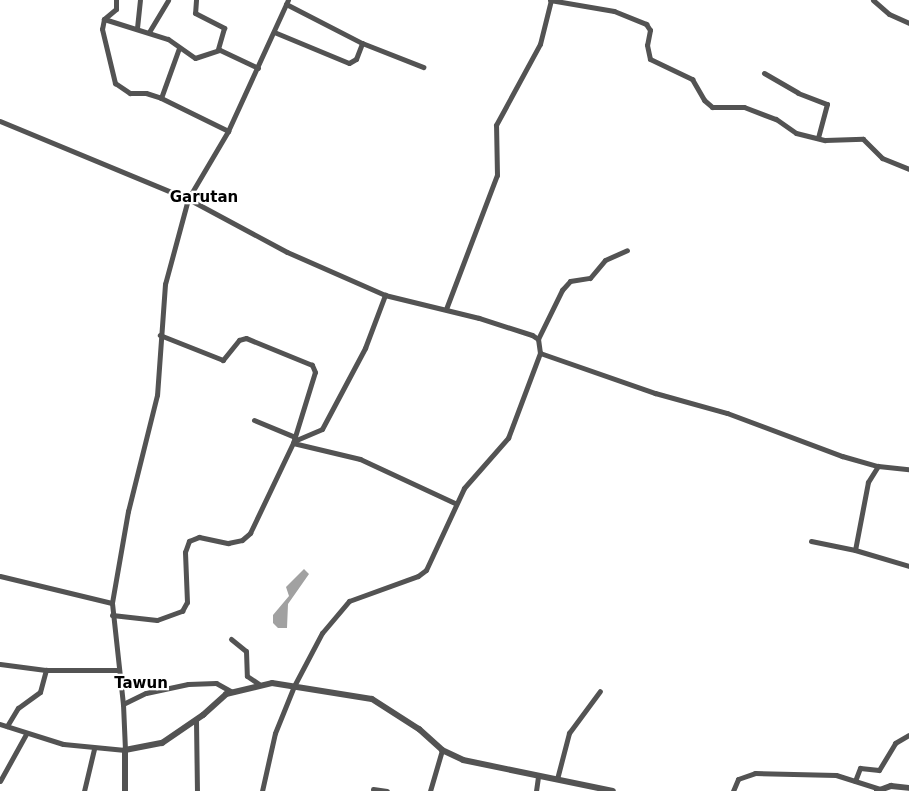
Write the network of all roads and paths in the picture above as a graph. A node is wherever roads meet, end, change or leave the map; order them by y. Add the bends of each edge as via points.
1 (116, 0) edge
2 (140, 0) edge
3 (168, 0) edge
4 (196, 0) edge
5 (551, 0) edge
6 (872, 0) edge
7 (287, 2) edge
8 (104, 19) junction
9 (909, 23) edge
10 (137, 28) junction
11 (149, 32) junction
12 (274, 32) junction
13 (362, 43) junction
14 (179, 48) junction
15 (218, 50) junction
16 (423, 66) dead end
17 (258, 68) junction
18 (764, 72) dead end
19 (161, 98) junction
20 (0, 121) edge
21 (228, 131) junction
22 (818, 137) junction
23 (909, 170) edge
24 (188, 199) junction
25 (627, 250) dead end
26 (384, 296) junction
27 (446, 309) junction
28 (160, 335) junction
29 (538, 339) junction
30 (540, 352) junction
31 (254, 420) dead end
32 (294, 441) junction
33 (878, 466) junction
34 (909, 469) edge
35 (455, 503) junction
36 (811, 541) dead end
37 (855, 550) junction
38 (909, 566) edge
39 (0, 576) edge
40 (112, 604) junction
41 (112, 615) junction
42 (231, 639) dead end
43 (0, 664) edge
44 (46, 670) junction
45 (118, 670) junction
46 (259, 684) junction
47 (294, 686) junction
48 (600, 691) dead end
49 (232, 692) junction
50 (124, 704) junction
51 (196, 721) junction
52 (0, 724) edge
53 (7, 726) junction
54 (26, 734) junction
55 (909, 735) edge
56 (94, 749) junction
57 (125, 750) junction
58 (442, 750) junction
59 (3, 774) edge
60 (538, 776) junction
61 (557, 779) junction
62 (0, 781) edge
63 (856, 781) junction
64 (909, 788) edge
65 (373, 789) dead end
66 (878, 790) edge
67 (84, 791) edge
68 (125, 791) edge
69 (197, 791) edge
70 (262, 791) edge
71 (387, 791) edge
72 (430, 791) edge
73 (536, 791) edge
74 (613, 791) edge
75 (733, 791) edge

1 - 8 street via 116,9
2 - 10 street
3 - 11 street
4 - 15 street via 195,13 224,28
5 - 22 street via 614,11 642,21 650,28 647,45 650,59 692,79 708,104 717,108 750,108 781,121 796,133
5 - 27 street via 540,44 496,125 497,175
6 - 9 street via 889,14
7 - 12 street
7 - 13 street
8 - 10 street
8 - 19 street via 102,34 115,83 130,93 146,93
10 - 11 street
11 - 14 street via 168,39
12 - 13 street via 349,62 356,59
12 - 17 street
13 - 16 street
14 - 15 street via 196,58
14 - 19 street
15 - 17 street
17 - 21 street
18 - 22 street via 798,93 827,104
19 - 21 street
20 - 24 street
21 - 24 street
22 - 23 street via 828,140 863,139 882,158
24 - 26 street via 287,252
24 - 28 street via 165,284
25 - 29 street via 604,260 590,278 570,281 562,290
26 - 27 street
26 - 32 street via 366,348 322,429
27 - 29 street via 510,327
28 - 32 street via 223,360 241,339 246,338 312,365 314,374
28 - 40 street via 157,395 128,511
29 - 30 street
30 - 33 street
30 - 35 street via 508,438 472,476
31 - 32 street
32 - 35 street via 360,459
32 - 41 street via 246,537 228,543 200,538 189,541 185,552 187,585 184,609 157,620
33 - 34 street
33 - 37 street via 868,482
35 - 47 street via 423,574 388,585 344,606 322,633
36 - 37 street
37 - 38 street
39 - 40 street
40 - 41 street
41 - 45 street
42 - 46 street via 246,651 247,676
43 - 44 street
44 - 45 street
44 - 53 street via 40,692 18,708
45 - 50 street
46 - 47 street
46 - 49 street
47 - 58 street via 372,699 419,729
47 - 70 street via 275,733
48 - 61 street via 568,732
49 - 50 street via 216,683 188,684 154,690
49 - 51 street via 220,698
50 - 57 street
51 - 57 street via 162,743
51 - 69 street
52 - 53 street
53 - 54 street
54 - 56 street
54 - 59 street
55 - 63 street via 895,743 879,770 860,768
56 - 57 street
56 - 67 street
57 - 68 street
58 - 60 street via 484,766
58 - 72 street
59 - 62 street
60 - 61 street
60 - 73 street
61 - 74 street
63 - 66 street
63 - 75 street via 823,773 748,774 738,779
64 - 66 street
65 - 71 street

